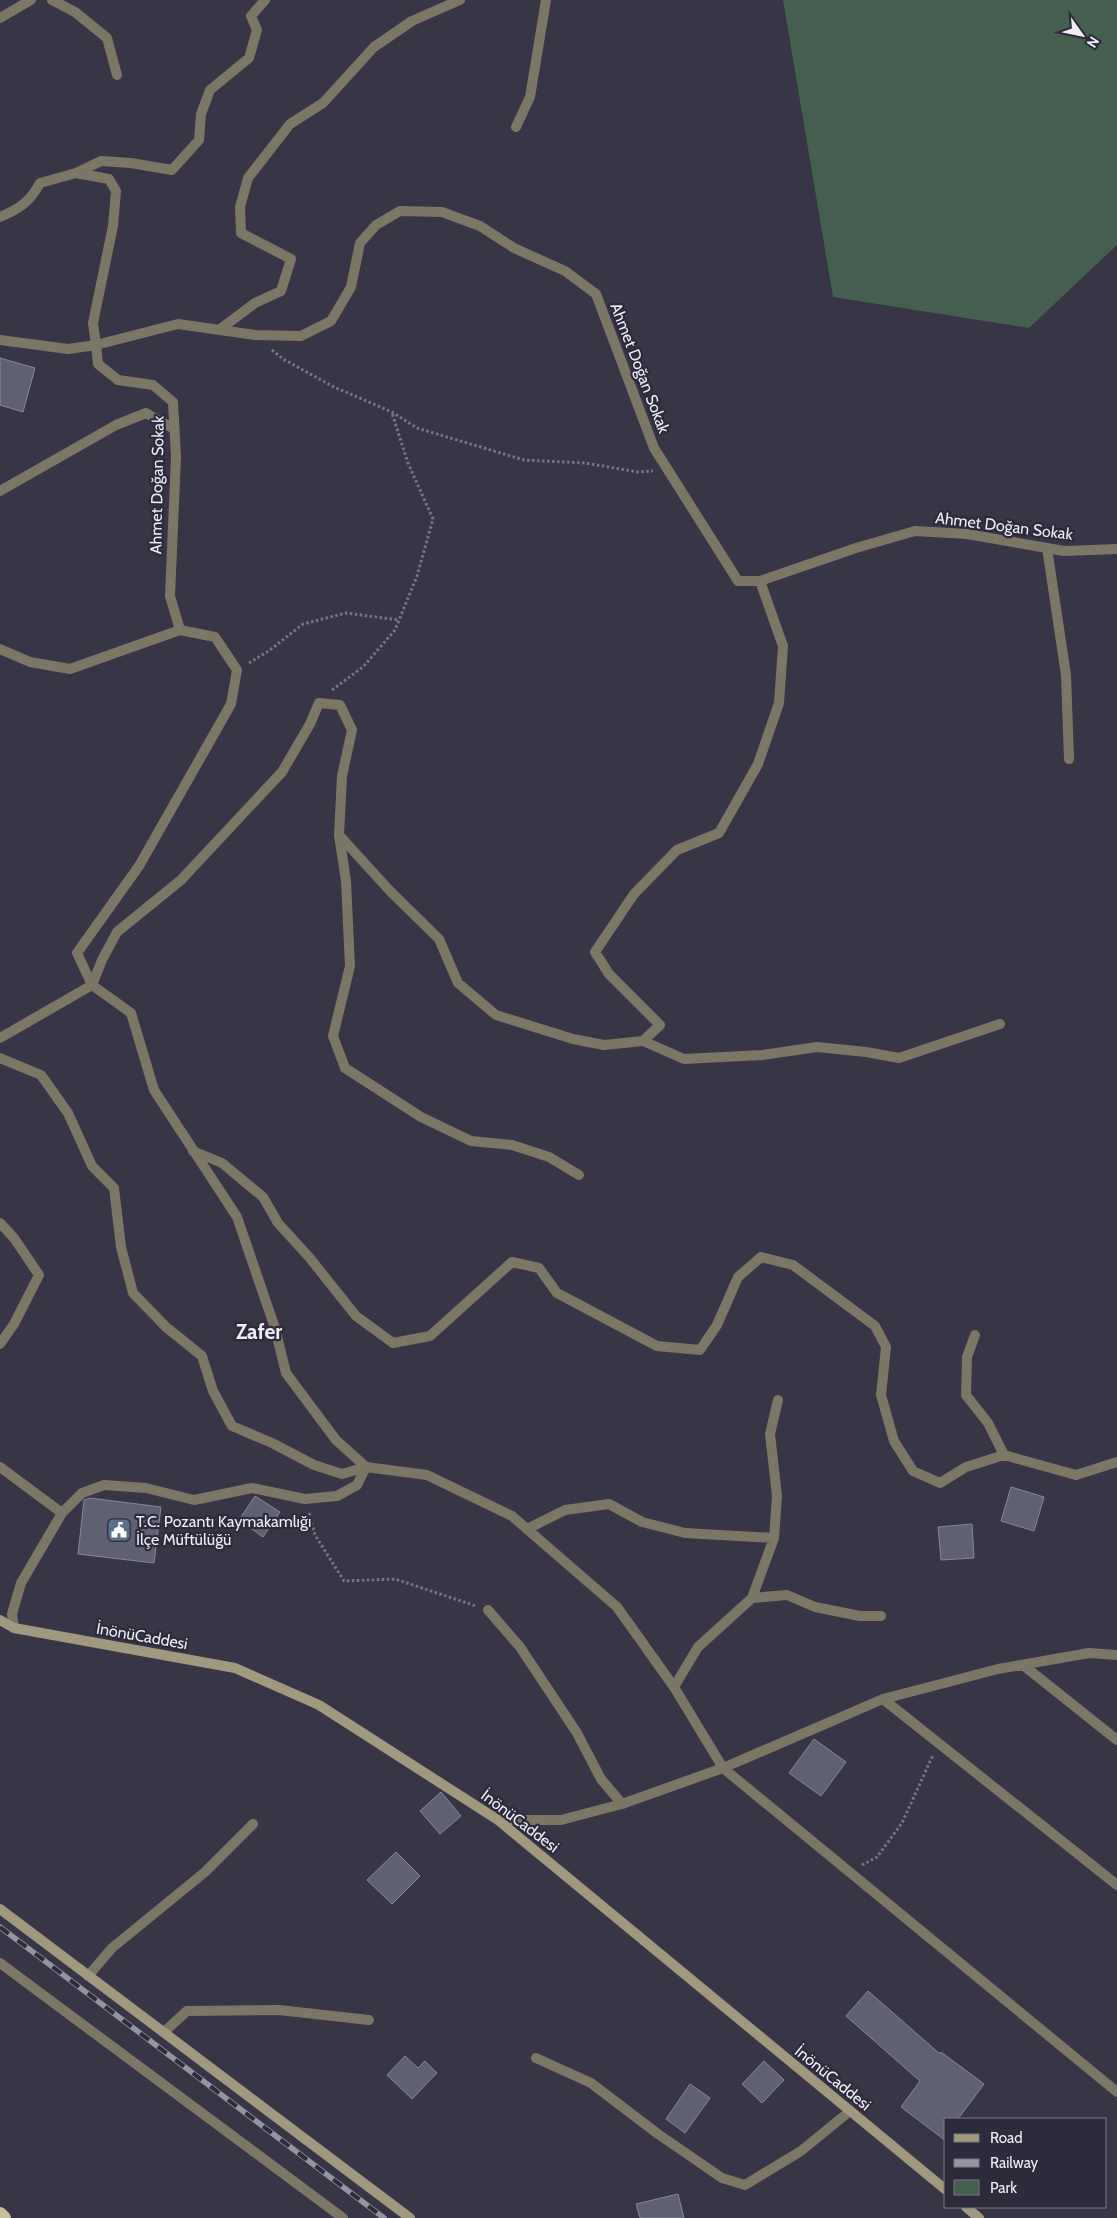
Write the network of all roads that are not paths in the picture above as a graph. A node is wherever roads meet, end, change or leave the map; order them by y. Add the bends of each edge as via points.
1 (45, 0) edge
2 (52, 0) edge
3 (266, 0) edge
4 (460, 0) edge
5 (546, 0) edge
6 (29, 1) edge
7 (0, 18) edge
8 (117, 75) dead end
9 (516, 127) dead end
10 (76, 173) junction
11 (0, 217) edge
12 (219, 330) junction
13 (0, 340) edge
14 (96, 345) junction
15 (174, 429) junction
16 (0, 491) edge
17 (1047, 548) junction
18 (1117, 550) edge
19 (760, 581) junction
20 (180, 630) junction
21 (0, 649) edge
22 (1069, 758) dead end
23 (339, 835) junction
24 (92, 985) junction
25 (1000, 1024) dead end
26 (0, 1038) edge
27 (643, 1041) junction
28 (0, 1058) edge
29 (193, 1151) junction
30 (579, 1175) dead end
31 (0, 1223) edge
32 (974, 1335) dead end
33 (0, 1344) edge
34 (778, 1400) dead end
35 (1004, 1455) junction
36 (1117, 1462) edge
37 (0, 1467) edge
38 (366, 1467) junction
39 (62, 1513) junction
40 (527, 1529) junction
41 (774, 1538) junction
42 (752, 1598) junction
43 (488, 1610) road end
44 (881, 1616) dead end
45 (0, 1620) edge
46 (14, 1628) junction
47 (1117, 1656) edge
48 (1023, 1665) junction
49 (674, 1687) junction
50 (883, 1699) junction
51 (1117, 1740) edge
52 (723, 1768) junction
53 (622, 1804) junction
54 (498, 1820) junction
55 (253, 1824) dead end
56 (1117, 1885) edge
57 (0, 1910) edge
58 (0, 1963) edge
59 (88, 1976) junction
60 (370, 2020) dead end
61 (164, 2032) junction
62 (536, 2058) dead end
63 (1117, 2092) edge
64 (850, 2111) junction
65 (944, 2188) edge
66 (967, 2208) edge
67 (0, 2214) edge
68 (4, 2218) edge
69 (343, 2218) edge
70 (410, 2218) edge
71 (979, 2218) edge

1 - 6 street
2 - 8 street via 76,12 107,38
3 - 10 street via 251,16 257,30 250,58 210,90 201,114 199,140 172,170 100,161
4 - 12 street via 412,21 374,47 323,103 290,124 266,153 248,178 240,207 241,233 291,259 281,291 255,303
5 - 9 street via 530,97
6 - 7 street
10 - 11 street via 40,183 32,198
10 - 14 street via 109,179 116,192 113,226 93,323
12 - 14 street, Ahmet Doğan Sokak via 178,324
12 - 19 street, Ahmet Doğan Sokak via 301,336 331,321 351,287 360,243 376,224 400,211 442,212 480,226 514,248 565,271 596,294 654,448 738,581
13 - 14 street via 68,349
14 - 15 street, Ahmet Doğan Sokak via 98,364 118,380 153,385 173,402
15 - 16 street via 146,413 116,426
15 - 20 street, Ahmet Doğan Sokak via 176,457 170,596
17 - 18 street, Ahmet Doğan Sokak via 1064,551
17 - 19 street, Ahmet Doğan Sokak via 967,534 915,531
17 - 22 street via 1066,675
19 - 27 street via 783,646 779,703 758,764 718,833 677,850 634,894 595,952 608,974 660,1025
20 - 21 street via 70,669 30,662
20 - 24 street via 215,637 237,670 231,704 139,866 77,953
23 - 24 street via 342,776 352,730 340,705 318,703 310,724 282,772 181,880 117,932
23 - 27 street via 439,938 458,983 496,1015 573,1039 604,1045
23 - 30 street via 346,881 350,966 333,1036 345,1068 421,1117 472,1141 512,1145 549,1157
24 - 26 street
24 - 29 street via 131,1014 154,1090
25 - 27 street via 899,1058 817,1047 762,1055 684,1059
28 - 38 street via 40,1076 68,1113 92,1166 114,1188 121,1247 133,1293 166,1327 202,1356 213,1390 232,1426 314,1466 342,1474
29 - 35 street via 222,1163 263,1198 278,1223 356,1316 393,1344 430,1336 512,1262 539,1268 557,1293 656,1346 700,1350 717,1325 738,1277 761,1257 793,1266 875,1326 886,1347 881,1395 894,1441 914,1471 940,1483 966,1468
29 - 38 street via 237,1217 275,1328 286,1373 336,1440
31 - 33 street via 39,1274
32 - 35 street via 967,1357 966,1395 988,1423
34 - 41 street via 770,1434 777,1496
35 - 36 street via 1076,1475
37 - 39 street
38 - 39 street via 357,1485 337,1496 305,1500 252,1488 194,1500 146,1488 104,1484 82,1493
38 - 40 street via 427,1474 512,1516
39 - 46 street via 21,1583 12,1614
40 - 41 street via 565,1510 609,1504 642,1522 685,1533
40 - 49 street via 617,1607
41 - 42 street
42 - 44 street via 787,1595 815,1607 860,1616
42 - 49 street via 698,1647
43 - 53 street via 520,1647 578,1734 601,1779
45 - 46 main road, İnönüCaddesi
46 - 54 main road, İnönüCaddesi via 235,1668 319,1706
47 - 48 street via 1089,1653
48 - 50 street
48 - 51 street
49 - 52 street
50 - 52 street
50 - 56 street
52 - 53 street
52 - 63 street
53 - 54 street via 561,1820
54 - 64 main road, İnönüCaddesi
55 - 59 street via 205,1872 112,1948
57 - 59 main road
58 - 69 street
59 - 61 main road
60 - 61 street via 279,2010 187,2011
61 - 70 main road
62 - 64 street via 591,2083 722,2178 745,2185 801,2151
64 - 65 main road, İnönüCaddesi
66 - 71 main road
67 - 68 highway

